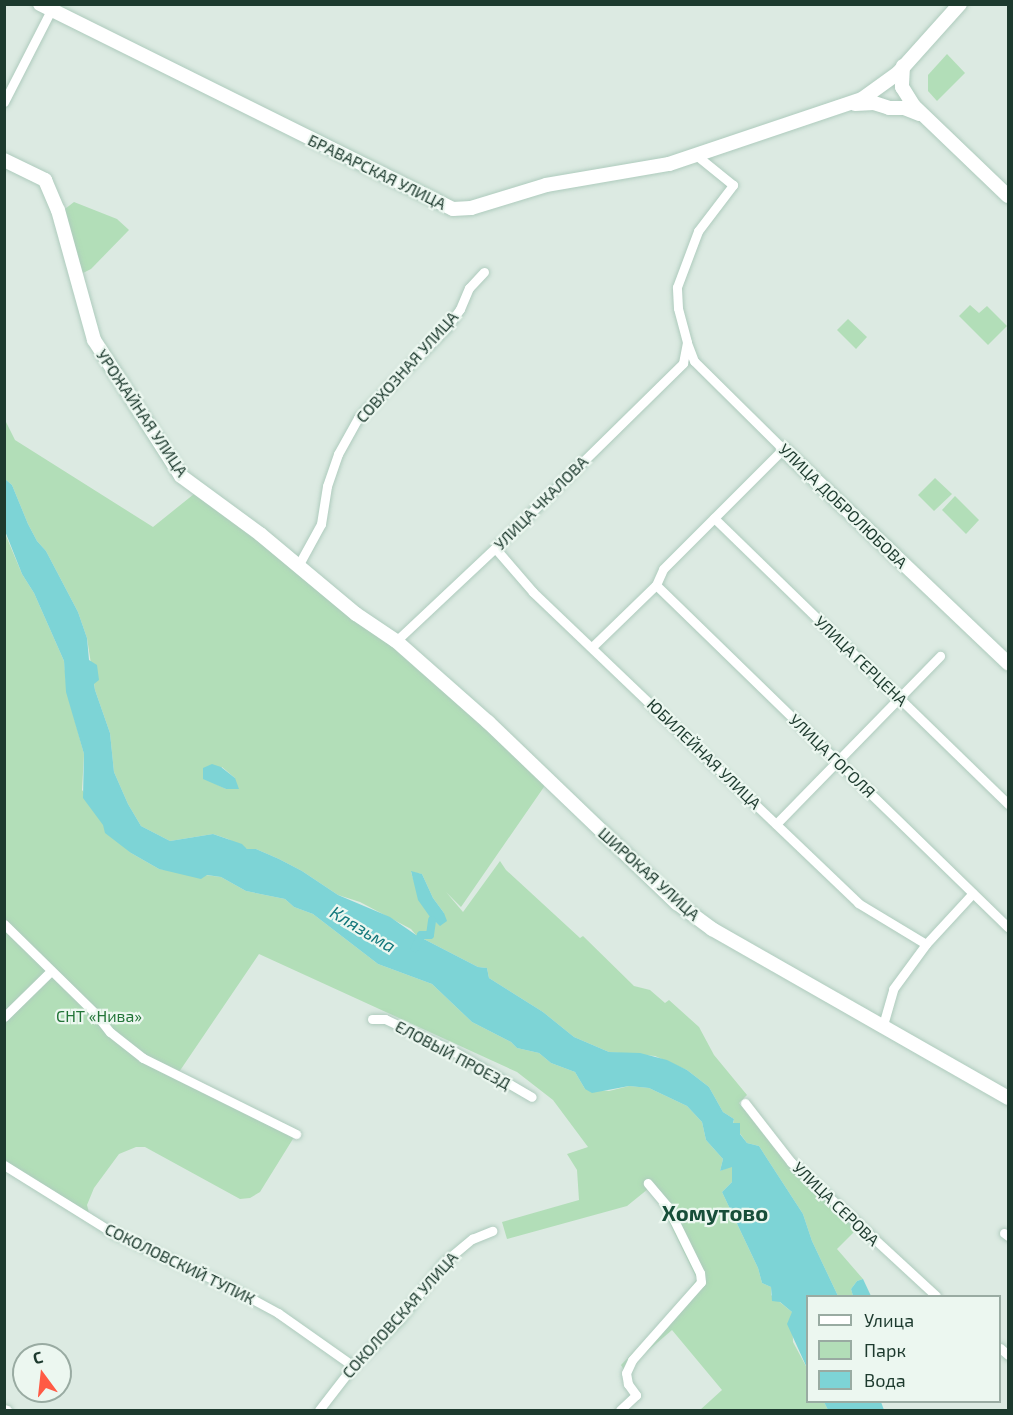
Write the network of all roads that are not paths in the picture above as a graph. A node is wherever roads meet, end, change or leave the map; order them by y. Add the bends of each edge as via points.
1 (960, 4) edge
2 (45, 7) edge
3 (903, 66) junction
4 (882, 85) junction
5 (903, 88) junction
6 (4, 102) edge
7 (882, 105) junction
8 (897, 107) junction
9 (838, 108) junction
10 (926, 117) junction
11 (697, 156) junction
12 (4, 160) edge
13 (1008, 196) edge
14 (484, 272) dead end
15 (687, 342) junction
16 (783, 449) junction
17 (714, 518) junction
18 (495, 548) junction
19 (298, 566) junction
20 (656, 585) junction
21 (392, 638) junction
22 (592, 647) junction
23 (940, 656) dead end
24 (1008, 663) edge
25 (900, 699) junction
26 (837, 762) junction
27 (1008, 804) edge
28 (776, 824) junction
29 (974, 893) junction
30 (4, 924) edge
31 (1008, 927) edge
32 (926, 944) junction
33 (51, 971) junction
34 (4, 1017) edge
35 (372, 1020) dead end
36 (883, 1025) junction
37 (532, 1098) dead end
38 (1008, 1098) edge
39 (746, 1103) dead end
40 (296, 1134) dead end
41 (4, 1166) edge
42 (648, 1183) dead end
43 (492, 1231) dead end
44 (935, 1295) edge
45 (353, 1366) junction
46 (319, 1410) edge
47 (620, 1410) edge

1 - 3 street
2 - 6 street
2 - 11 street, БРАВАРСКАЯ УЛИЦА via 453,209 471,208 546,185
3 - 4 street
3 - 5 street
4 - 5 street via 896,82
4 - 7 street via 878,99
4 - 9 street via 862,99
5 - 8 street via 904,98
5 - 10 street
7 - 8 street
7 - 9 street via 867,103
8 - 10 street
9 - 11 street, БРАВАРСКАЯ УЛИЦА
10 - 13 street
11 - 15 street via 733,185 698,231 677,287
12 - 19 street, УРОЖАЙНАЯ УЛИЦА via 45,180 58,210 94,340 182,476
14 - 19 street, СОВХОЗНАЯ УЛИЦА via 469,288 447,327 358,418 338,454 321,525
15 - 16 street, УЛИЦА ДОБРОЛЮБОВА via 694,361
15 - 18 street, УЛИЦА ЧКАЛОВА via 683,363
16 - 17 street
16 - 24 street, УЛИЦА ДОБРОЛЮБОВА
17 - 20 street via 663,569
17 - 25 street, УЛИЦА ГЕРЦЕНА
18 - 21 street, УЛИЦА ЧКАЛОВА
18 - 22 street, ЮБИЛЕЙНАЯ УЛИЦА via 533,592
19 - 21 street, УРОЖАЙНАЯ УЛИЦА
20 - 22 street
20 - 26 street, УЛИЦА ГОГОЛЯ
21 - 36 street, ШИРОКАЯ УЛИЦА via 488,722 678,903 712,929
22 - 28 street, ЮБИЛЕЙНАЯ УЛИЦА
23 - 25 street
25 - 26 street
25 - 27 street, УЛИЦА ГЕРЦЕНА
26 - 28 street
26 - 29 street, УЛИЦА ГОГОЛЯ
28 - 32 street, ЮБИЛЕЙНАЯ УЛИЦА via 858,903
29 - 31 street, УЛИЦА ГОГОЛЯ
29 - 32 street
30 - 33 street
32 - 36 street via 893,989
33 - 34 street
33 - 40 street via 142,1058
35 - 37 street, ЕЛОВЫЙ ПРОЕЗД via 385,1020 453,1051
36 - 38 street, ШИРОКАЯ УЛИЦА
39 - 44 street, УЛИЦА СЕРОВА via 791,1162
41 - 45 street, СОКОЛОВСКИЙ ТУПИК via 115,1234 278,1313
42 - 47 street via 667,1206 701,1282 632,1360 626,1373 636,1395
43 - 45 street, СОКОЛОВСКАЯ УЛИЦА via 472,1239 443,1263 400,1319
45 - 46 street, СОКОЛОВСКАЯ УЛИЦА

